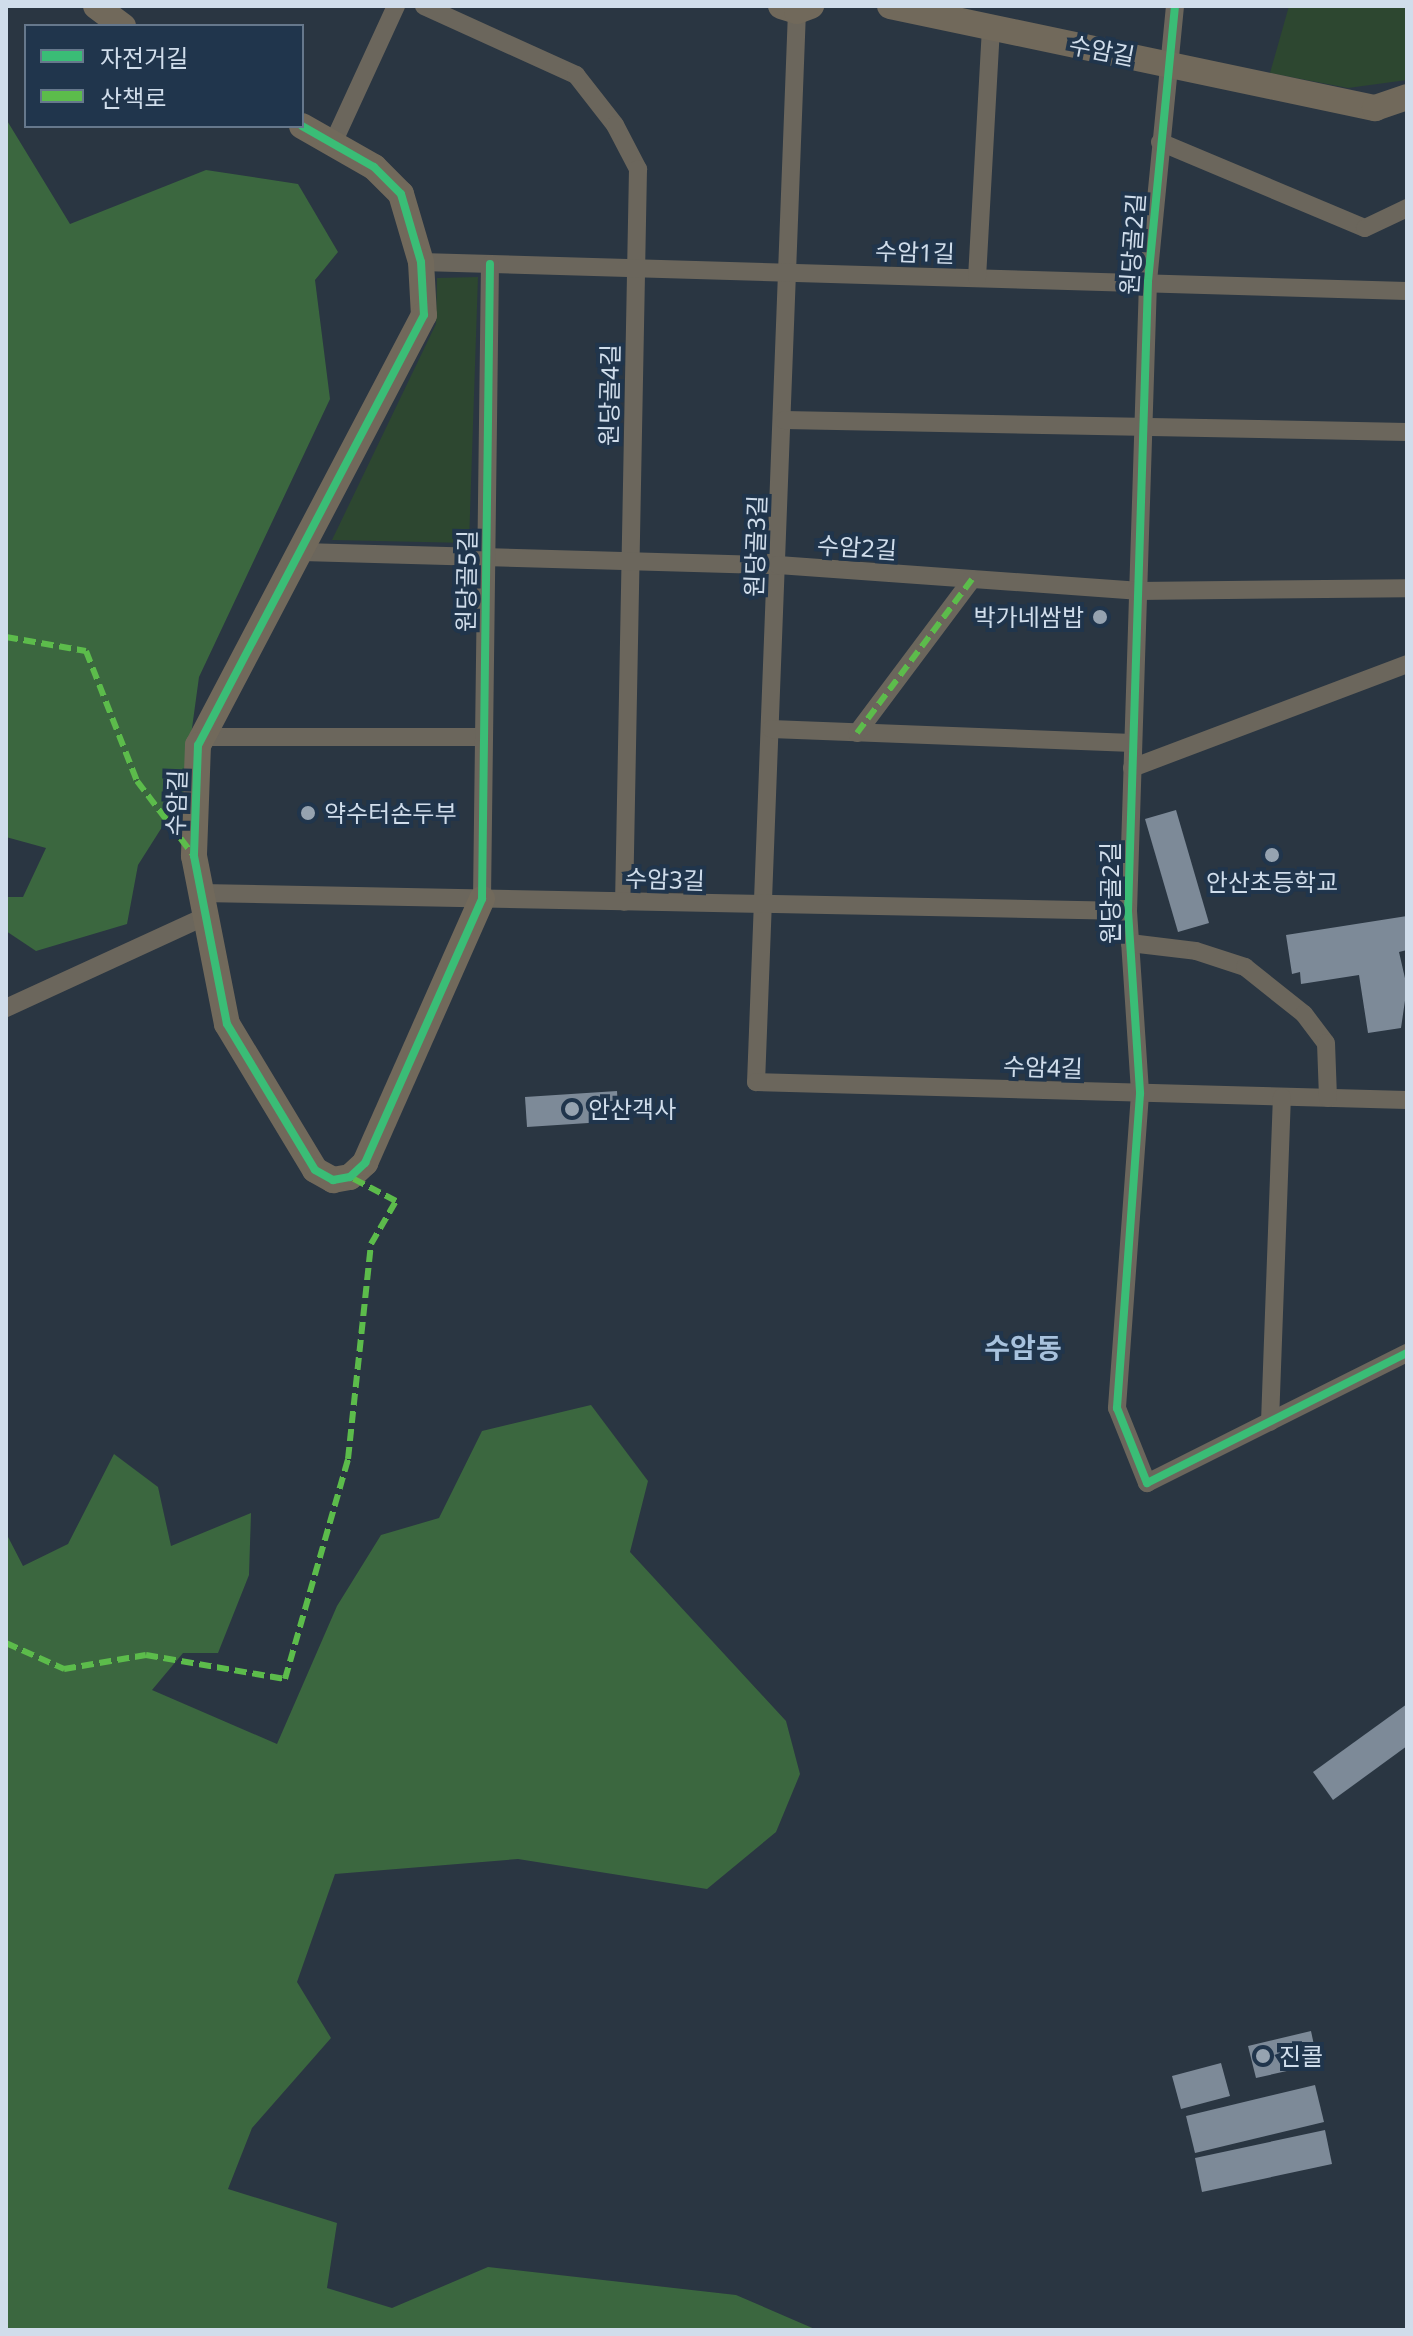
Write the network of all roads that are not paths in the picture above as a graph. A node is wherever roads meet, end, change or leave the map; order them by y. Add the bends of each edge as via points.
1 (96, 6) edge
2 (396, 6) edge
3 (424, 6) edge
4 (890, 6) edge
5 (1175, 6) edge
6 (797, 8) edge
7 (120, 24) edge
8 (991, 29) junction
9 (1167, 63) junction
10 (1407, 97) edge
11 (304, 127) edge
12 (1160, 142) junction
13 (333, 143) junction
14 (1407, 208) edge
15 (421, 262) junction
16 (490, 264) junction
17 (636, 268) junction
18 (790, 273) junction
19 (977, 278) junction
20 (1148, 282) junction
21 (1407, 291) edge
22 (784, 420) junction
23 (1144, 428) junction
24 (1407, 432) edge
25 (302, 552) junction
26 (486, 557) junction
27 (631, 562) junction
28 (778, 565) junction
29 (972, 579) junction
30 (1407, 588) edge
31 (1137, 591) junction
32 (1407, 664) edge
33 (771, 729) junction
34 (857, 733) junction
35 (202, 737) junction
36 (484, 737) junction
37 (1133, 743) junction
38 (1132, 768) junction
39 (482, 899) junction
40 (624, 902) junction
41 (203, 904) junction
42 (763, 906) junction
43 (1128, 911) junction
44 (1130, 943) junction
45 (6, 1008) edge
46 (756, 1082) joint
47 (1140, 1094) junction
48 (1282, 1097) junction
49 (1328, 1098) junction
50 (1407, 1100) edge
51 (1407, 1353) edge
52 (1270, 1422) junction

1 - 7 street
2 - 13 street
3 - 17 street, 원당골4길 via 576,75 615,125 638,169
4 - 8 street, 수암길
5 - 9 street, 원당골2길
6 - 18 street, 원당골3길
8 - 9 street, 수암길
8 - 19 street
9 - 10 street, 수암길 via 1375,108
9 - 12 street, 원당골2길
11 - 13 street, 수암길
12 - 14 street via 1365,228
12 - 20 street, 원당골2길
13 - 15 street, 수암길 via 374,167 401,194
15 - 16 street, 수암1길
15 - 25 street, 수암길 via 424,315
16 - 17 street, 수암1길
16 - 26 street, 원당골5길
17 - 18 street, 수암1길
17 - 27 street, 원당골4길
18 - 19 street, 수암1길
18 - 22 street, 원당골3길
19 - 20 street, 수암1길
20 - 21 street, 수암1길
20 - 23 street, 원당골2길
22 - 23 street
22 - 28 street, 원당골3길
23 - 24 street
23 - 31 street, 원당골2길
25 - 26 street, 수암2길
25 - 35 street, 수암길
26 - 27 street, 수암2길
26 - 36 street, 원당골5길
27 - 28 street, 수암2길
27 - 40 street, 원당골4길
28 - 29 street, 수암2길
28 - 33 street, 원당골3길
29 - 31 street, 수암2길
29 - 34 street
30 - 31 street, 수암2길
31 - 37 street, 원당골2길
32 - 38 street
33 - 34 street
33 - 42 street, 원당골3길
34 - 37 street
35 - 36 street
35 - 41 street, 수암길 via 194,856
36 - 39 street, 원당골5길
37 - 38 street, 원당골2길
38 - 43 street, 원당골2길
39 - 40 street, 수암3길
39 - 41 street, 수암3길
39 - 41 street, 수암길 via 365,1163 350,1177 333,1180 315,1170 227,1024
40 - 42 street, 수암3길
41 - 45 street
42 - 43 street, 수암3길
42 - 46 street, 원당골3길
43 - 44 street, 원당골2길
44 - 47 street, 원당골2길
44 - 49 street via 1196,951 1245,967 1304,1014 1326,1043
46 - 47 street, 수암4길
47 - 48 street, 수암4길
47 - 52 street, 원당골2길 via 1117,1408 1147,1483
48 - 49 street, 수암4길
48 - 52 street
49 - 50 street, 수암4길
51 - 52 street, 원당골2길

